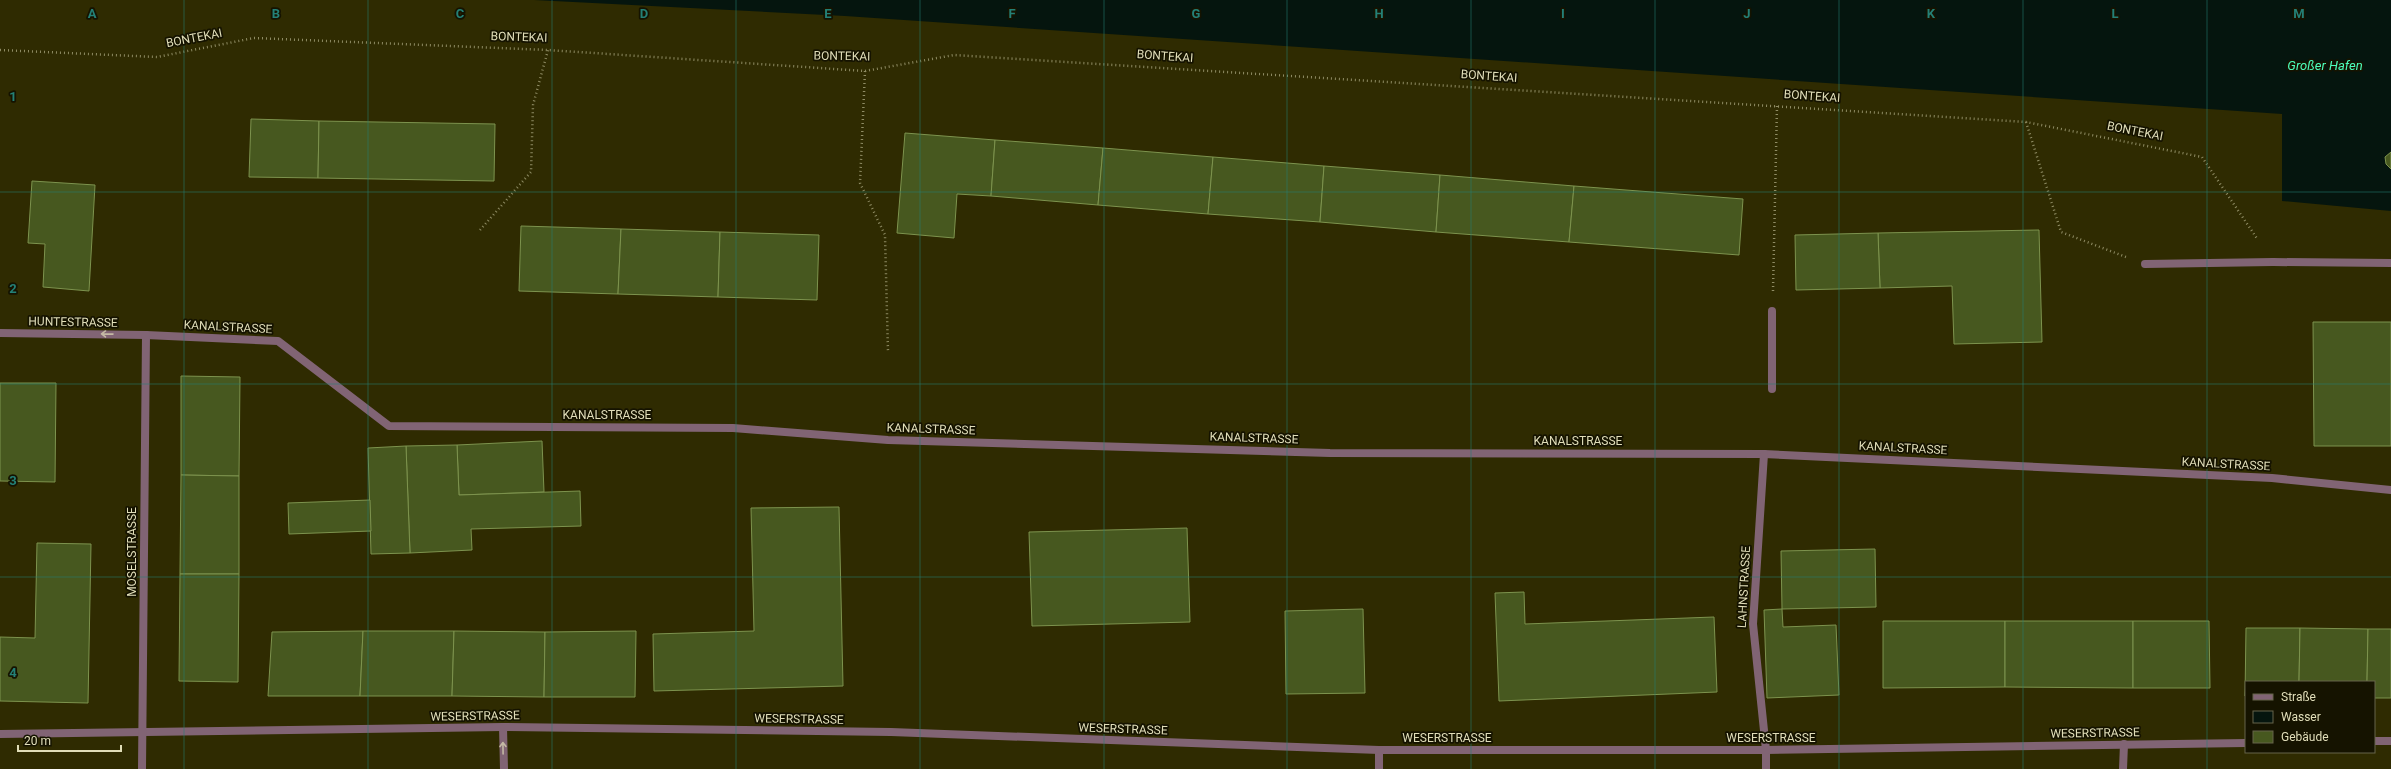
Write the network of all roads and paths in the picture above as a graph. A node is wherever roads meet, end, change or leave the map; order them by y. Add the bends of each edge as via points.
1 (0, 50) edge
2 (548, 50) junction
3 (865, 71) junction
4 (1777, 106) junction
5 (2026, 122) junction
6 (480, 230) dead end
7 (2273, 262) junction
8 (2391, 263) edge
9 (2145, 264) joint
10 (1772, 311) joint
11 (0, 333) edge
12 (146, 334) junction
13 (888, 352) dead end
14 (1772, 389) dead end
15 (1764, 454) junction
16 (2391, 490) edge
17 (503, 727) junction
18 (0, 734) edge
19 (143, 734) junction
20 (2375, 741) edge
21 (2391, 741) edge
22 (2245, 743) edge
23 (2124, 744) junction
24 (1379, 750) junction
25 (1766, 750) junction
26 (142, 769) edge
27 (504, 769) edge
28 (1379, 769) edge
29 (1766, 769) edge
30 (2124, 769) edge

1 - 2 path, BONTEKAI via 157,57 254,38
2 - 3 path, BONTEKAI
2 - 6 path via 533,105 531,172
3 - 4 path, BONTEKAI via 954,55
3 - 13 path via 860,183 885,235
4 - 5 path, BONTEKAI
4 - 10 path
5 - 7 path, BONTEKAI via 2202,157
5 - 9 path via 2061,232
7 - 8 street
7 - 9 street
10 - 14 street
12 -> 11 street, HUNTESTRASSE
12 - 15 street, KANALSTRASSE via 278,341 389,426 733,428 888,440 1330,453
12 - 19 street, MOSELSTRASSE
15 - 16 street, KANALSTRASSE via 2272,478
15 - 25 street, LAHNSTRASSE via 1753,624
17 - 19 street, WESERSTRASSE
17 - 24 street, WESERSTRASSE via 891,732
27 -> 17 street
18 - 19 street, WESERSTRASSE
19 - 26 street, MOSELSTRASSE
20 - 21 street
22 - 23 street, WESERSTRASSE
23 - 25 street, WESERSTRASSE
23 - 30 street
24 - 25 street, WESERSTRASSE
24 - 28 street
25 - 29 street, LAHNSTRASSE

